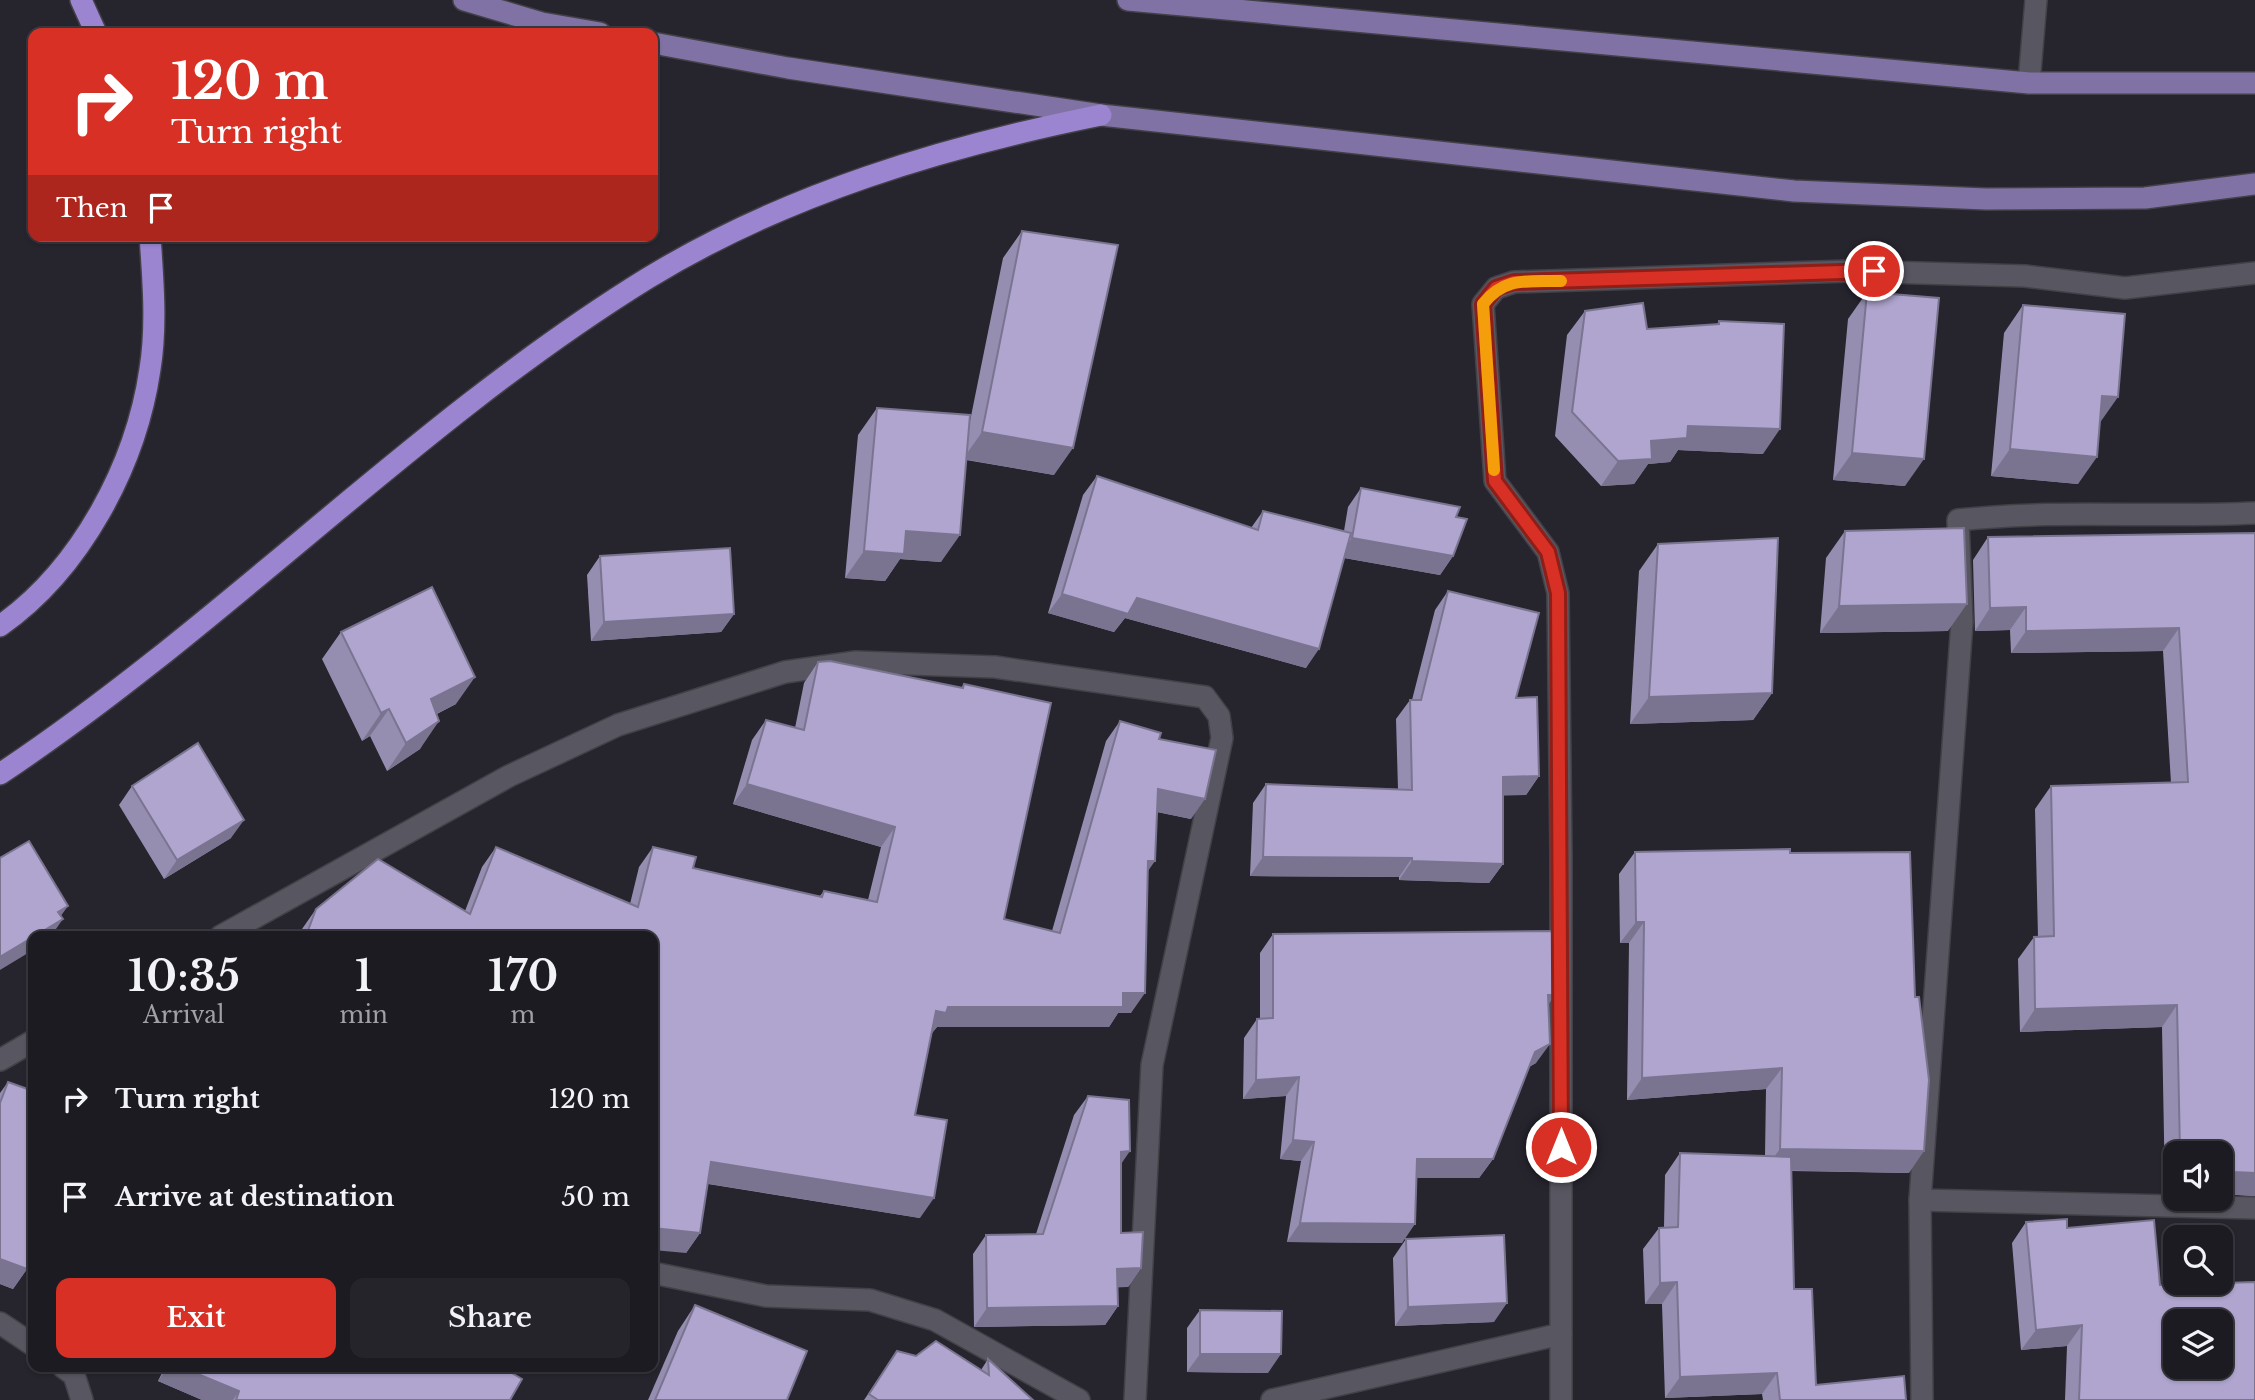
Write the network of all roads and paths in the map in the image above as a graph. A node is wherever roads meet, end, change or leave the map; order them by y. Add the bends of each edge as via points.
1 (81, 0) edge
2 (464, 0) edge
3 (1128, 0) edge
4 (2036, 0) edge
5 (94, 28) edge
6 (571, 28) edge
7 (658, 44) edge
8 (2029, 83) junction
9 (2255, 83) edge
10 (1101, 115) junction
11 (2255, 184) edge
12 (150, 242) edge
13 (2255, 273) edge
14 (2255, 513) edge
15 (0, 626) edge
16 (0, 774) edge
17 (230, 931) edge
18 (28, 1044) edge
19 (0, 1060) edge
20 (1920, 1200) junction
21 (2255, 1208) edge
22 (658, 1274) edge
23 (0, 1323) edge
24 (1561, 1334) junction
25 (28, 1342) edge
26 (74, 1372) edge
27 (82, 1400) edge
28 (1079, 1400) edge
29 (1135, 1400) edge
30 (1272, 1400) edge
31 (1561, 1400) edge
32 (1922, 1400) edge

1 - 5 highway
2 - 6 main road
3 - 8 main road
4 - 8 street
7 - 10 main road
8 - 9 main road
10 - 11 main road via 1794,191 1986,199 2145,198
10 - 16 highway via 939,153 840,186 744,227 651,277 563,333 479,396 112,693
12 - 15 highway via 151,368 141,416 124,463 75,549 43,587
13 - 24 street via 2125,288 2025,276 1849,271 1514,282 1496,288 1483,304 1495,481 1548,552 1558,593
14 - 20 street via 2018,513 1958,520 1962,622
17 - 29 street via 509,776 618,725 785,672 856,662 995,667 1205,698 1219,716 1223,738 1152,1065
18 - 19 street
20 - 21 street
20 - 32 street
22 - 28 street via 766,1296 870,1300 935,1320
23 - 25 street
24 - 30 street
24 - 31 street
26 - 27 street

